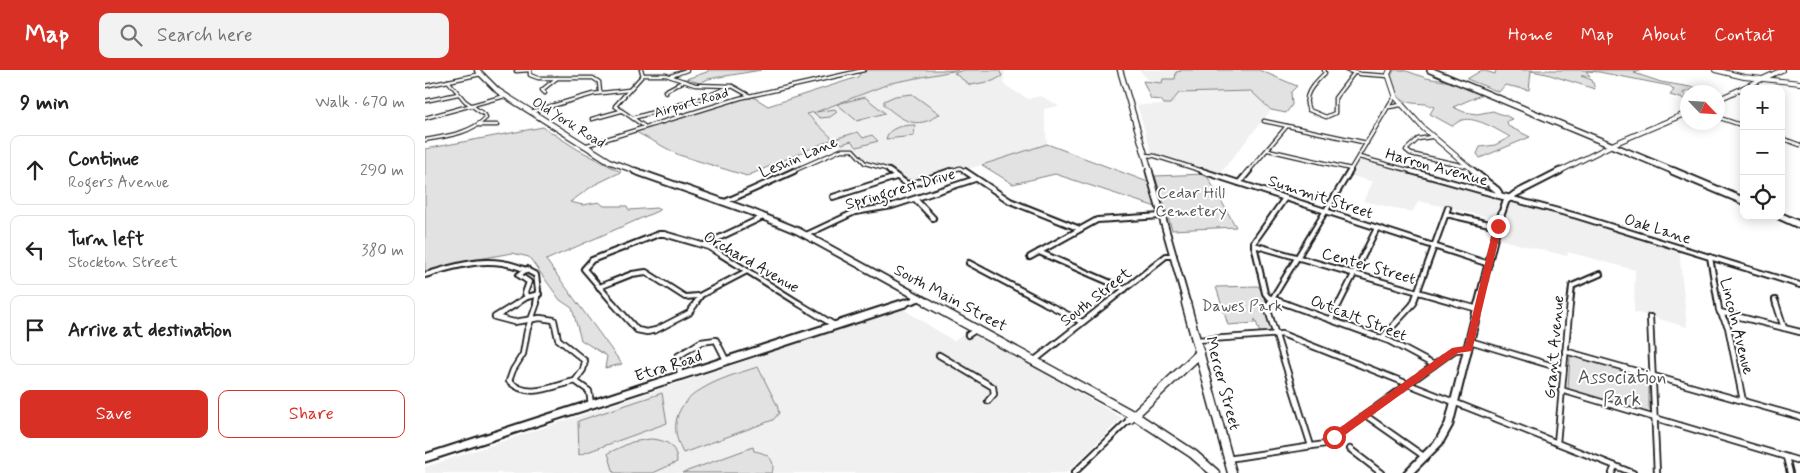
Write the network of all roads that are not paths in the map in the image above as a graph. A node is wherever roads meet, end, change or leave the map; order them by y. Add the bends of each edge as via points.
1 (530, 70) edge
2 (641, 70) edge
3 (687, 70) edge
4 (864, 70) edge
5 (1120, 70) edge
6 (1324, 70) edge
7 (1346, 70) edge
8 (1390, 70) edge
9 (1430, 70) edge
10 (1437, 70) edge
11 (1715, 70) edge
12 (1782, 70) edge
13 (516, 71) dead end
14 (479, 72) edge
15 (1354, 73) junction
16 (1729, 74) junction
17 (1772, 74) junction
18 (643, 75) junction
19 (671, 76) junction
20 (1388, 76) junction
21 (557, 78) junction
22 (1762, 79) junction
23 (448, 81) junction
24 (684, 82) junction
25 (1793, 82) junction
26 (1800, 83) edge
27 (1748, 85) joint
28 (425, 86) edge
29 (732, 86) junction
30 (1740, 89) edge
31 (629, 90) junction
32 (600, 92) junction
33 (545, 93) dead end
34 (666, 93) dead end
35 (458, 94) junction
36 (1395, 95) junction
37 (505, 96) junction
38 (750, 96) junction
39 (1725, 96) edge
40 (1498, 99) junction
41 (1507, 100) junction
42 (425, 101) edge
43 (471, 105) junction
44 (1401, 105) junction
45 (1389, 107) junction
46 (621, 111) junction
47 (1527, 111) junction
48 (531, 112) junction
49 (1537, 112) junction
50 (1680, 116) edge
51 (1326, 117) joint
52 (425, 118) edge
53 (633, 118) junction
54 (592, 119) dead end
55 (1725, 119) edge
56 (1264, 121) dead end
57 (1740, 124) edge
58 (478, 125) junction
59 (497, 125) dead end
60 (645, 126) junction
61 (1287, 126) junction
62 (1431, 137) junction
63 (1785, 139) edge
64 (425, 140) edge
65 (1367, 143) junction
66 (1800, 144) edge
67 (1612, 145) junction
68 (583, 146) junction
69 (1268, 150) junction
70 (1145, 155) junction
71 (1359, 157) junction
72 (1465, 166) junction
73 (1351, 169) junction
74 (896, 177) junction
75 (975, 179) junction
76 (656, 180) joint
77 (1239, 183) junction
78 (1497, 193) junction
79 (833, 197) dead end
80 (1285, 198) junction
81 (1509, 198) junction
82 (1740, 198) edge
83 (915, 199) junction
84 (725, 202) junction
85 (1448, 208) dead end
86 (1325, 211) junction
87 (1446, 214) junction
88 (765, 216) junction
89 (1162, 216) junction
90 (1785, 216) edge
91 (933, 218) dead end
92 (1785, 218) edge
93 (1800, 221) edge
94 (1800, 225) edge
95 (1498, 226) junction
96 (657, 227) dead end
97 (1377, 228) junction
98 (1080, 229) junction
99 (659, 234) junction
100 (806, 235) junction
101 (704, 245) junction
102 (1254, 245) junction
103 (1434, 246) junction
104 (1039, 252) junction
105 (1174, 256) junction
106 (1029, 257) dead end
107 (1710, 257) junction
108 (1297, 258) junction
109 (969, 264) dead end
110 (1489, 264) junction
111 (527, 269) junction
112 (747, 271) junction
113 (1353, 274) junction
114 (1600, 274) dead end
115 (425, 275) edge
116 (1800, 285) edge
117 (599, 287) junction
118 (1125, 289) junction
119 (1417, 292) junction
120 (539, 294) junction
121 (701, 294) junction
122 (527, 297) junction
123 (920, 298) junction
124 (1272, 298) junction
125 (1775, 300) dead end
126 (1478, 309) junction
127 (1719, 312) junction
128 (1650, 317) dead end
129 (533, 319) junction
130 (1331, 319) junction
131 (1083, 322) junction
132 (834, 325) junction
133 (1784, 328) junction
134 (1800, 332) edge
135 (1275, 333) junction
136 (1382, 338) junction
137 (1197, 340) junction
138 (1471, 341) junction
139 (1469, 349) junction
140 (1565, 351) junction
141 (1200, 353) junction
142 (939, 355) dead end
143 (726, 360) junction
144 (1035, 360) junction
145 (1435, 365) junction
146 (1563, 369) junction
147 (680, 376) junction
148 (1653, 376) junction
149 (575, 380) junction
150 (1408, 384) junction
151 (1561, 390) junction
152 (988, 401) dead end
153 (1743, 401) junction
154 (1456, 402) junction
155 (591, 404) junction
156 (1365, 415) junction
157 (1132, 417) junction
158 (1800, 417) edge
159 (1655, 418) junction
160 (1557, 443) junction
161 (1311, 446) junction
162 (1350, 449) dead end
163 (1425, 457) junction
164 (1786, 457) junction
165 (425, 458) edge
166 (1228, 460) junction
167 (1800, 461) edge
168 (1615, 466) junction
169 (1074, 473) edge
170 (1215, 473) edge
171 (1232, 473) edge
172 (1381, 473) edge
173 (1408, 473) edge
174 (1612, 473) edge
175 (1633, 473) edge
176 (1657, 473) edge
177 (1790, 473) edge

1 - 13 street
1 - 21 street via 532,77
2 - 18 street
3 - 19 street
4 - 38 street, Airport Road
5 - 70 main road, Mercer Street
6 - 51 street via 1308,94 1306,104 1309,110
7 - 15 street
8 - 20 main road
9 - 40 highway
10 - 41 highway
11 - 16 main road
12 - 17 main road
14 - 23 street
14 - 37 main road, Old York Road
15 - 20 street
15 - 51 street via 1335,98 1335,113
16 - 22 main road
16 - 27 main road via 1747,80
17 - 22 main road
17 - 25 main road via 1777,79
18 - 19 street
18 - 31 street
19 - 24 street
20 - 36 main road
21 - 32 street via 593,78 599,82
21 - 33 street via 542,89
22 - 25 main road
22 - 27 main road
23 - 28 street
23 - 35 street
24 - 29 street
24 - 34 street via 669,87
25 - 26 main road
29 - 38 street
29 - 53 street via 698,100
30 - 39 main road
31 - 32 street
31 - 46 street via 615,105
32 - 48 street
35 - 42 street
35 - 43 street
36 - 44 main road
36 - 45 street
37 - 43 street
37 - 48 main road, Old York Road
38 - 60 street, Airport Road
40 - 41 highway
40 - 47 highway
41 - 49 highway
43 - 52 street
43 - 58 street via 486,117
44 - 45 street
44 - 62 main road
45 - 65 street
46 - 53 street
46 - 54 street
47 - 49 highway
47 - 67 highway
48 - 68 main road, Old York Road
49 - 67 highway
50 - 67 main road
53 - 60 street
55 - 57 street
56 - 61 street
58 - 59 street
58 - 64 street
60 - 68 street, Airport Road
61 - 65 street
61 - 69 street
62 - 72 main road
62 - 72 street via 1418,139 1406,150 1411,154
63 - 66 street
65 - 71 street
67 - 81 main road
67 - 82 highway
68 - 76 main road, Old York Road
69 - 73 street
69 - 77 street
70 - 77 street, Summit Street
70 - 89 main road, Mercer Street
71 - 73 street
71 - 78 street, Harron Avenue
72 - 78 main road
73 - 86 street
74 - 75 street, Leshin Lane via 913,184 960,168
74 - 79 street
74 - 84 street, Leshin Lane via 887,169 865,163 853,150 843,149
75 - 83 street, Springcrest Drive
75 - 98 street via 1010,201
76 - 84 main road, South Main Street
77 - 80 street, Summit Street
78 - 81 main road, Harron Avenue
80 - 86 street, Summit Street
80 - 102 street
81 - 95 main road
81 - 107 street, Oak Lane
83 - 91 street
83 - 100 street, Springcrest Drive via 850,213
84 - 88 main road, South Main Street
85 - 87 street
86 - 97 street, Summit Street
86 - 108 street
87 - 95 street
87 - 103 street
88 - 100 main road, South Main Street
88 - 101 street
89 - 98 street via 1106,218
89 - 105 main road, Mercer Street
90 - 93 highway
92 - 94 highway
95 - 110 main road
96 - 99 street
97 - 103 street, Summit Street
97 - 113 street
98 - 104 street
99 - 101 street, Orchard Avenue
99 - 117 street via 585,265 584,269
100 - 123 main road, South Main Street
101 - 112 street, Orchard Avenue
102 - 108 street, Center Street
102 - 124 street via 1265,293
103 - 110 street, Summit Street
103 - 119 street
104 - 106 street
104 - 118 street
105 - 118 street, South Street via 1166,256
105 - 137 main road, Mercer Street
107 - 116 street, Oak Lane
107 - 127 street, Lincoln Avenue
108 - 113 street, Center Street
108 - 124 street
109 - 131 street
110 - 126 main road
111 - 115 street via 517,264 491,261
111 - 120 street via 536,275
111 - 122 street via 519,275 529,282 525,293
112 - 121 street
112 - 132 street, Orchard Avenue
113 - 119 street, Center Street
113 - 130 street
114 - 140 street, Grant Avenue via 1571,286
117 - 121 street via 646,272 685,297
117 - 121 street via 642,332 656,330 689,313
118 - 131 street, South Street
119 - 126 street, Center Street
119 - 136 street via 1410,308
120 - 122 street
120 - 129 street
122 - 129 street via 495,317 509,322
123 - 132 main road, Etra Road
123 - 144 main road, South Main Street
124 - 130 street, Outcalt Street
124 - 135 street via 1267,310
125 - 133 street
126 - 138 main road
127 - 133 street
127 - 153 street, Lincoln Avenue via 1728,327
128 - 148 street
129 - 149 street via 554,320 558,339 585,360 583,370
129 - 149 street via 524,352 509,377 511,385 520,391 532,392
130 - 136 street, Outcalt Street
131 - 144 street, South Street
132 - 143 main road, Etra Road
133 - 134 street
135 - 137 street
135 - 150 street
135 - 161 street
136 - 145 street, Outcalt Street
137 - 141 main road, Mercer Street
138 - 139 main road
138 - 146 street
139 - 145 street via 1455,350
139 - 154 main road
140 - 146 street, Grant Avenue
140 - 148 street
141 - 157 main road
141 - 166 main road, Mercer Street
142 - 152 street via 993,387 994,394
143 - 147 main road, Etra Road
143 - 147 street via 716,340 701,342 679,356
144 - 157 main road, South Main Street
145 - 150 street
146 - 151 street, Grant Avenue
147 - 155 main road, Etra Road
148 - 153 street
148 - 159 street
149 - 155 street via 587,388
150 - 154 street
150 - 156 street
151 - 159 street
151 - 160 street, Grant Avenue
153 - 158 street
154 - 160 street
154 - 163 main road via 1446,432
155 - 165 main road, Etra Road
156 - 161 street via 1325,444
156 - 163 street
157 - 169 street
157 - 170 main road, South Main Street via 1178,444
159 - 164 street
159 - 176 street
160 - 168 street
161 - 166 street
162 - 172 street
163 - 173 main road
164 - 167 street
164 - 177 street
166 - 171 main road, Mercer Street
168 - 174 street
168 - 175 street

